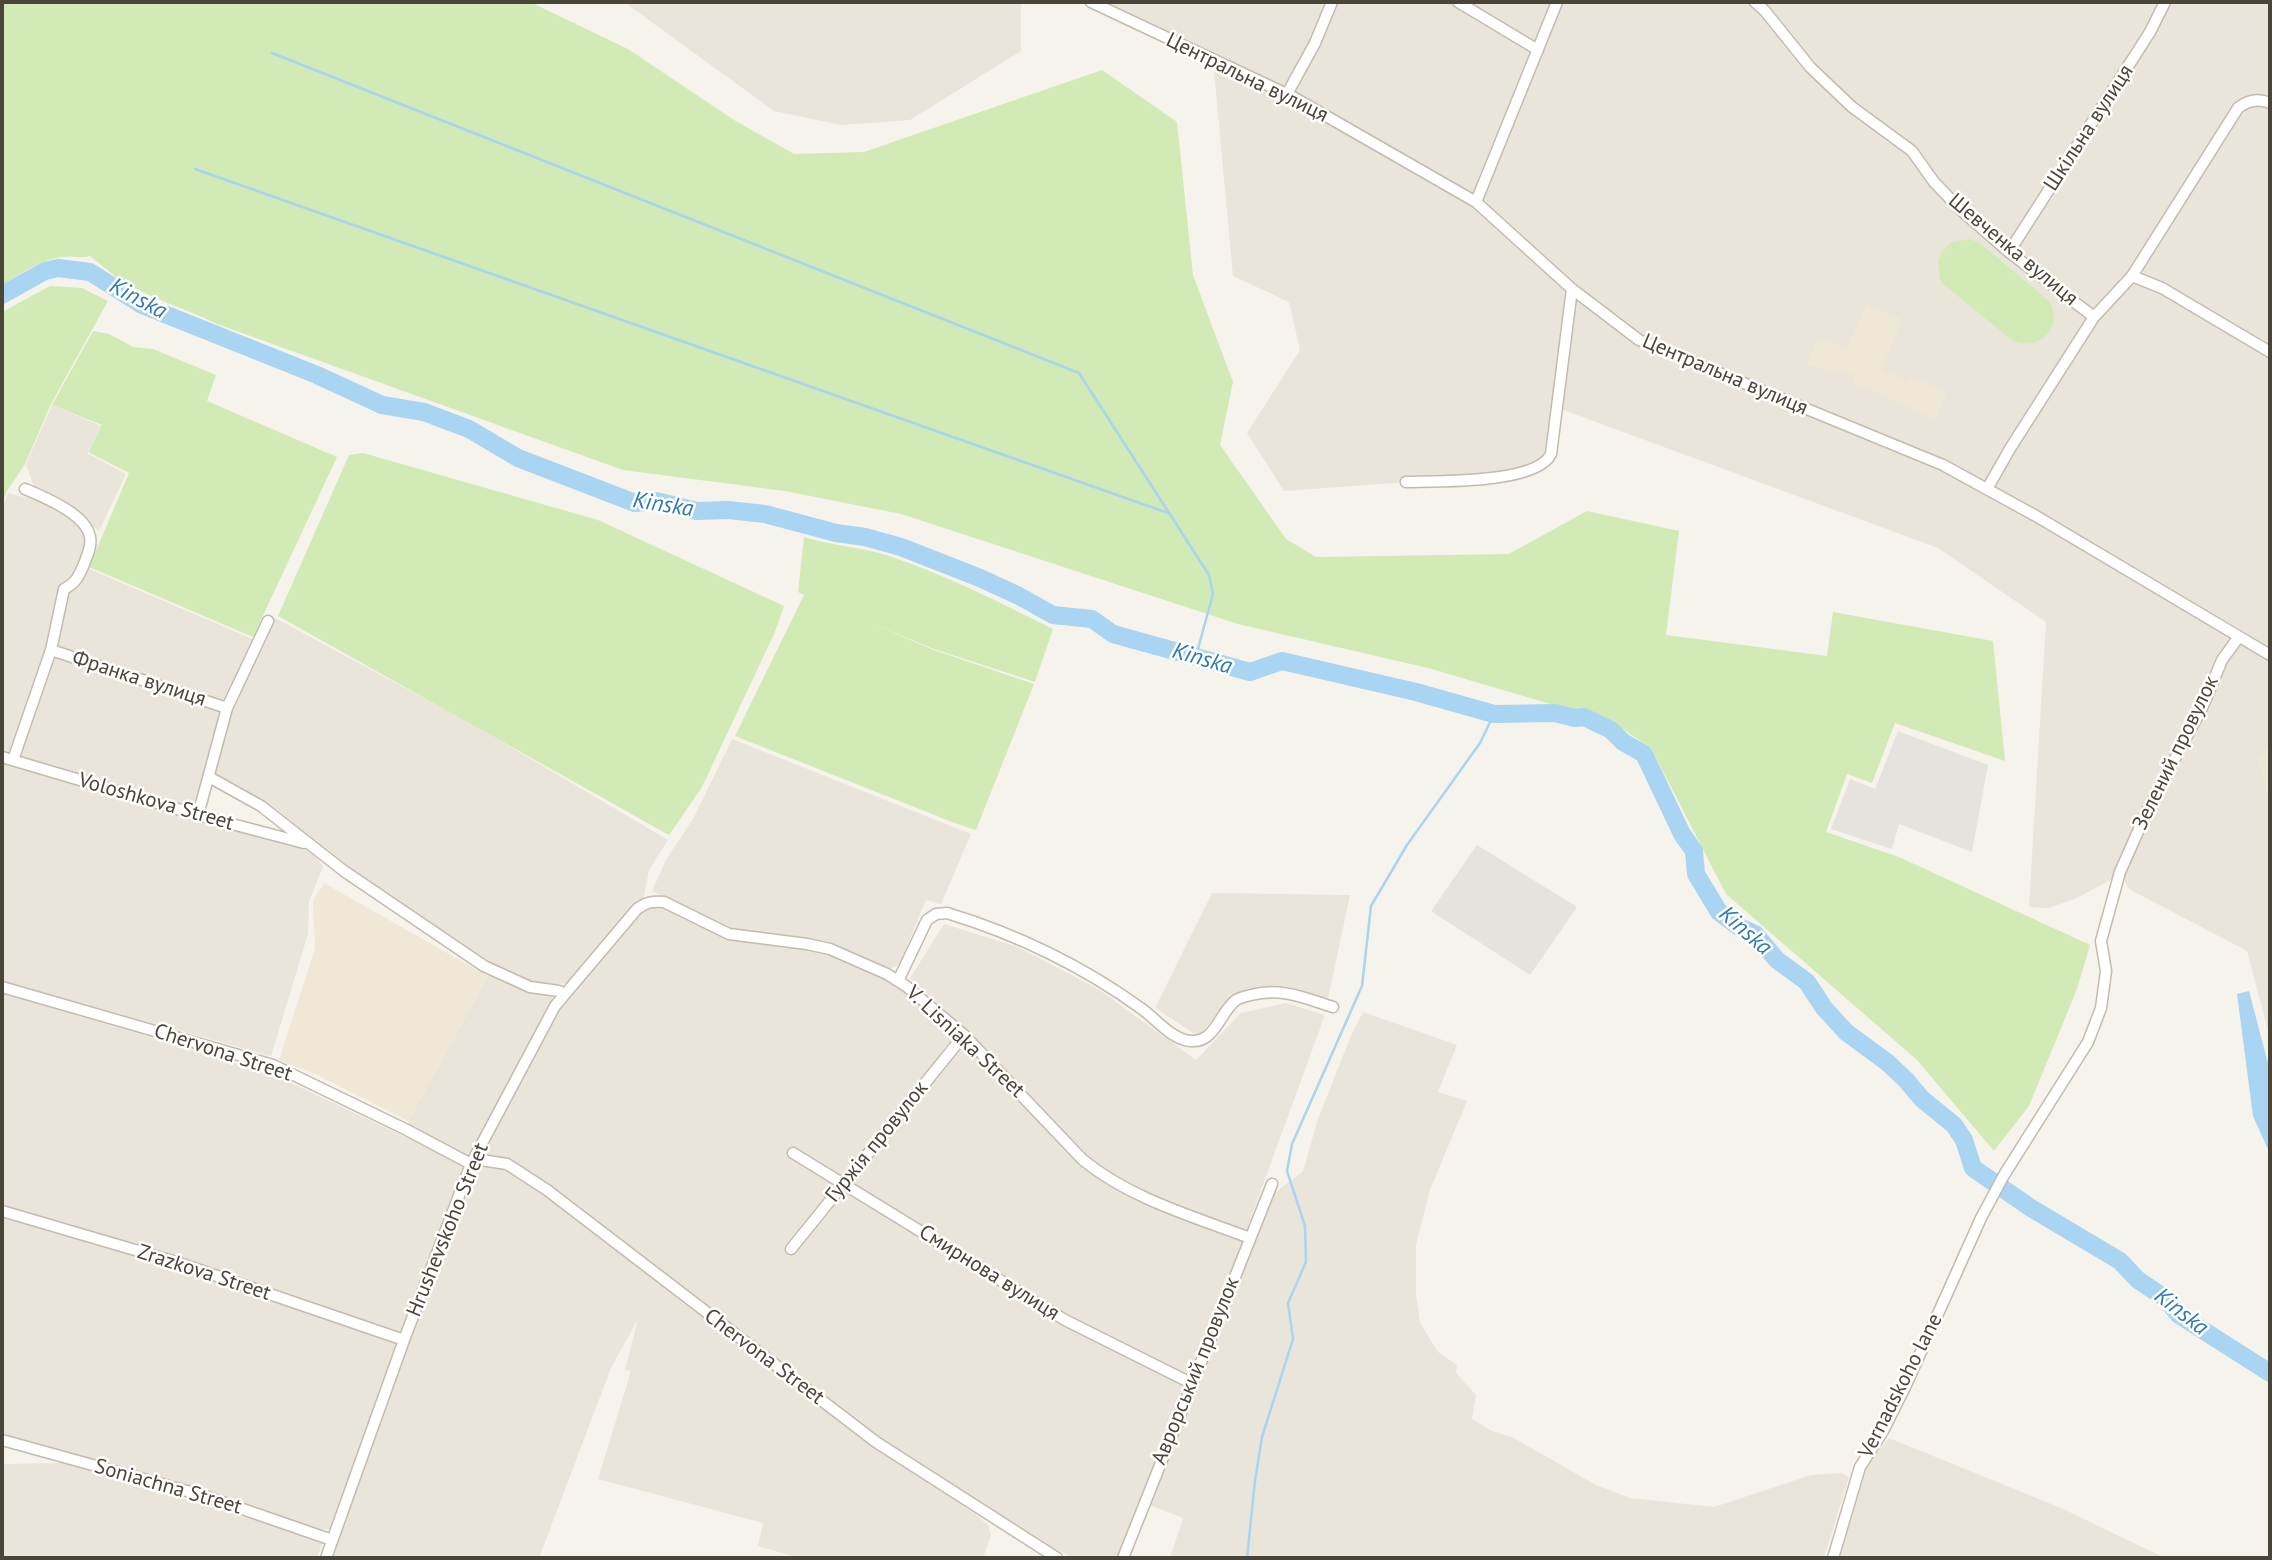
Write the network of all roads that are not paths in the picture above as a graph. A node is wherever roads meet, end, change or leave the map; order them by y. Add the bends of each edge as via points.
1 (1091, 2) edge
2 (1332, 2) edge
3 (1458, 2) edge
4 (1557, 2) edge
5 (1755, 2) edge
6 (2165, 2) edge
7 (1538, 50) junction
8 (1287, 94) junction
9 (2269, 102) edge
10 (1476, 202) junction
11 (2009, 252) junction
12 (2132, 276) junction
13 (1572, 289) junction
14 (2094, 317) junction
15 (2270, 352) edge
16 (1406, 482) dead end
17 (25, 489) dead end
18 (1987, 489) junction
19 (268, 621) dead end
20 (2238, 638) junction
21 (51, 650) junction
22 (2270, 655) edge
23 (228, 708) junction
24 (2, 757) edge
25 (13, 760) junction
26 (209, 777) junction
27 (198, 815) junction
28 (310, 844) junction
29 (652, 901) joint
30 (898, 981) junction
31 (2, 987) edge
32 (563, 995) junction
33 (1333, 1007) dead end
34 (964, 1035) junction
35 (793, 1153) dead end
36 (472, 1162) junction
37 (2004, 1175) joint
38 (844, 1183) junction
39 (1272, 1184) dead end
40 (2, 1210) edge
41 (1250, 1238) junction
42 (791, 1249) dead end
43 (404, 1340) junction
44 (1191, 1383) junction
45 (2, 1440) edge
46 (332, 1540) junction
47 (326, 1558) edge
48 (1057, 1558) edge
49 (1123, 1558) edge
50 (1833, 1558) edge

1 - 8 street, Центральна вулиця
2 - 8 street
3 - 7 street
4 - 7 street
5 - 11 street, Шевченка вулиця via 1810,67 1852,107 1912,151 1934,182
6 - 11 street, Шкільна вулиця
7 - 10 street
8 - 10 street, Центральна вулиця
9 - 12 street, Шевченка вулиця via 2250,101 2238,108
10 - 13 street, Центральна вулиця
11 - 14 street, Шевченка вулиця
12 - 14 street, Шевченка вулиця
12 - 15 street via 2162,288
13 - 16 street via 1548,462 1518,475
13 - 18 street, Центральна вулиця via 1639,340 1944,465
14 - 18 street
17 - 21 street, Франка вулиця via 55,502 90,535 80,573 74,584 64,589
18 - 20 street, Центральна вулиця
19 - 23 street, Франка вулиця
20 - 22 street, Центральна вулиця
20 - 37 street, Зелений провулок via 2222,660 2120,872 2101,941 2106,971 2101,1008 2088,1042
21 - 23 street, Франка вулиця
21 - 25 street, Франка вулиця
23 - 26 street, Франка вулиця
24 - 25 street, Voloshkova Street
25 - 27 street, Voloshkova Street
26 - 27 street, Франка вулиця
26 - 28 street, Voloshkova Street via 261,806
27 - 28 street, Voloshkova Street
28 - 32 street, Voloshkova Street via 484,966 519,983
29 - 30 street, V. Lisniaka Street via 664,902 729,934 830,949
29 - 32 street, Hrushevskoho Street via 637,909
30 - 33 street via 927,920 947,913 1013,937 1080,970 1181,1039 1203,1040 1236,1000 1264,992 1284,991
30 - 34 street, V. Lisniaka Street
31 - 36 street, Chervona Street via 273,1065
32 - 36 street, Hrushevskoho Street
34 - 38 street, Гуржія провулок
34 - 41 street, V. Lisniaka Street via 1100,1174 1137,1195
35 - 38 street, Смирнова вулиця
36 - 43 street, Hrushevskoho Street
36 - 48 street, Chervona Street via 500,1162 516,1168 876,1442
37 - 50 street, Vernadskoho lane via 1906,1385 1860,1467
38 - 42 street, Гуржія провулок
38 - 44 street, Смирнова вулиця via 1065,1320
39 - 41 street, Аврорський провулок
40 - 43 street, Zrazkova Street via 176,1262
41 - 44 street, Аврорський провулок
43 - 46 street, Hrushevskoho Street
44 - 49 street, Аврорський провулок
45 - 46 street, Soniachna Street via 205,1496
46 - 47 street, Hrushevskoho Street

